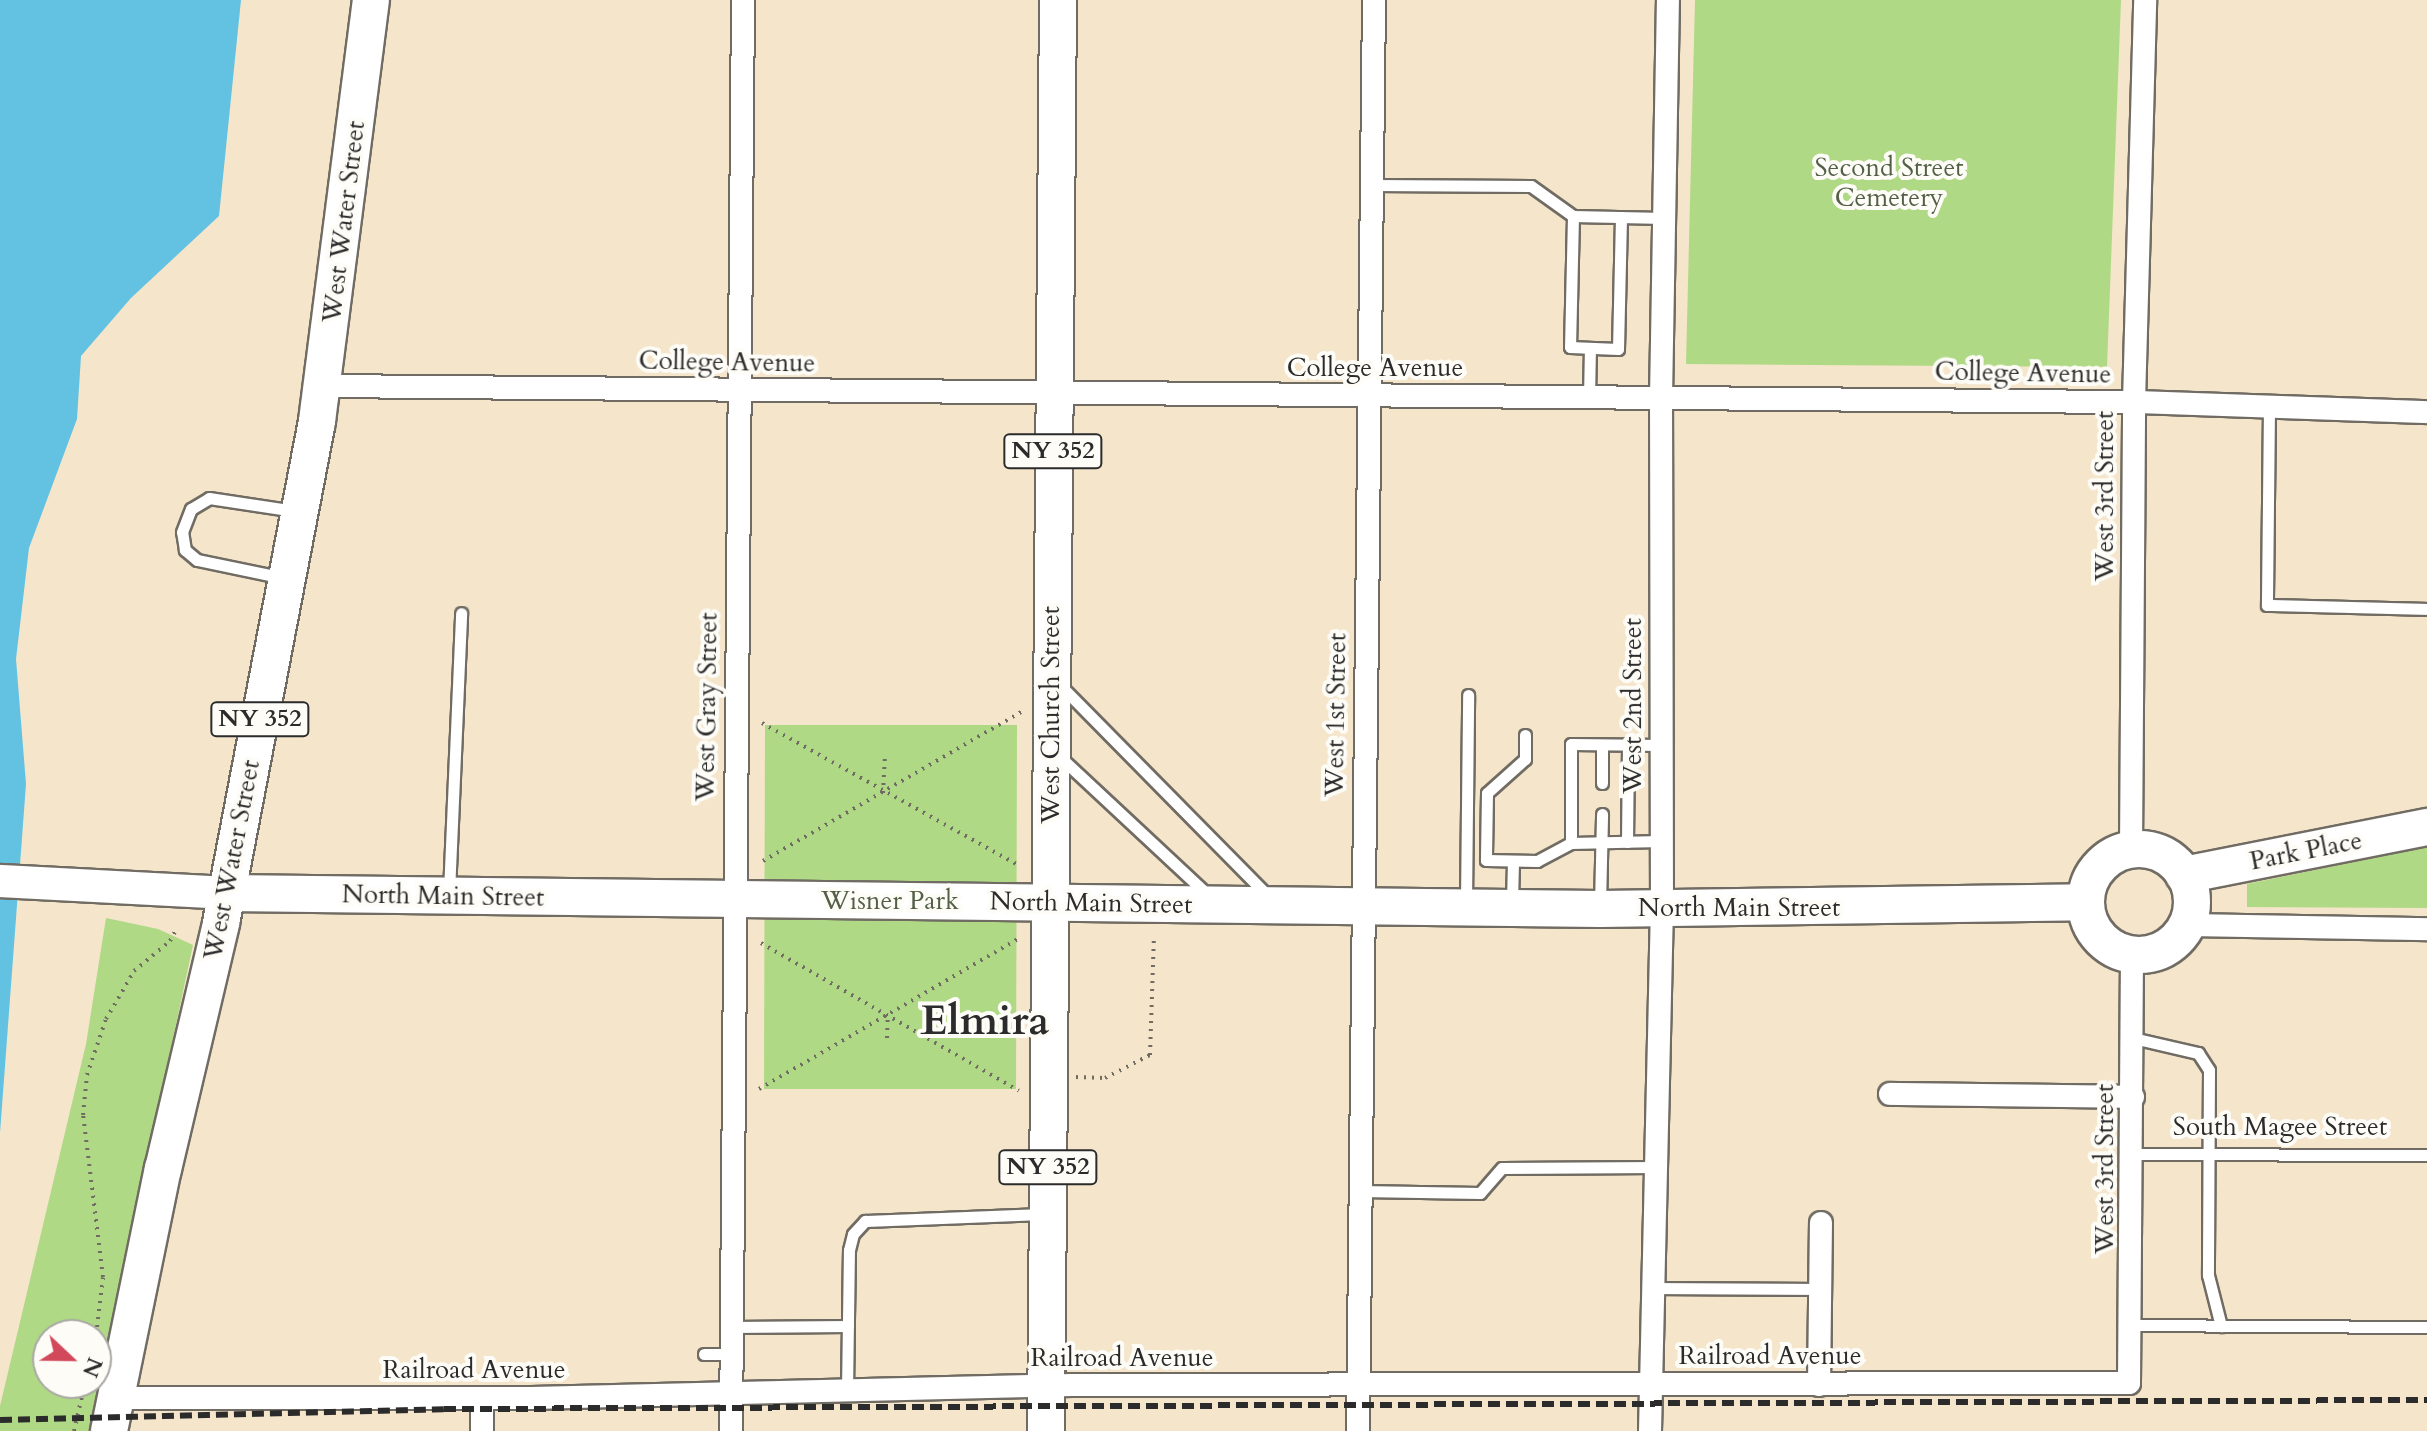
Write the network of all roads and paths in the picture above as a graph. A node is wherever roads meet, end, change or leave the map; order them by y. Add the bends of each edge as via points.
1 (371, 0) edge
2 (743, 0) edge
3 (1058, 0) edge
4 (1374, 0) edge
5 (1668, 0) edge
6 (2145, 0) edge
7 (1372, 185) junction
8 (1573, 216) junction
9 (1621, 217) junction
10 (1664, 218) junction
11 (1590, 348) junction
12 (323, 386) junction
13 (739, 390) junction
14 (1053, 393) junction
15 (1370, 396) junction
16 (1589, 398) junction
17 (1661, 398) junction
18 (2134, 402) junction
19 (2269, 407) junction
20 (2427, 412) edge
21 (299, 512) junction
22 (287, 578) junction
23 (2427, 609) edge
24 (461, 613) dead end
25 (1051, 676) junction
26 (1468, 695) dead end
27 (1021, 712) dead end
28 (762, 723) dead end
29 (1525, 735) dead end
30 (1602, 745) junction
31 (1628, 745) junction
32 (1661, 745) junction
33 (1051, 748) junction
34 (885, 757) dead end
35 (1602, 783) dead end
36 (883, 793) junction
37 (1602, 814) dead end
38 (2427, 827) edge
39 (1661, 841) junction
40 (1601, 842) junction
41 (1627, 842) junction
42 (1571, 843) junction
43 (2131, 849) junction
44 (763, 861) dead end
45 (1513, 861) junction
46 (1020, 866) dead end
47 (2184, 875) junction
48 (0, 881) edge
49 (227, 893) junction
50 (449, 897) junction
51 (733, 900) junction
52 (2086, 902) junction
53 (1050, 903) junction
54 (1218, 904) junction
55 (1276, 905) junction
56 (1362, 906) junction
57 (1466, 907) junction
58 (1511, 907) junction
59 (1662, 908) junction
60 (1600, 909) junction
61 (2186, 925) junction
62 (177, 928) dead end
63 (2427, 929) edge
64 (1154, 937) dead end
65 (1019, 938) dead end
66 (761, 943) dead end
67 (2132, 954) junction
68 (888, 1015) junction
69 (887, 1038) dead end
70 (2133, 1038) junction
71 (1075, 1077) dead end
72 (759, 1089) dead end
73 (1019, 1091) dead end
74 (1890, 1094) dead end
75 (2133, 1097) junction
76 (2133, 1154) junction
77 (2212, 1155) junction
78 (2427, 1155) edge
79 (1657, 1167) junction
80 (1360, 1191) junction
81 (1048, 1214) junction
82 (1821, 1223) dead end
83 (1654, 1288) junction
84 (1820, 1289) junction
85 (98, 1319) edge
86 (2133, 1325) junction
87 (848, 1326) junction
88 (2221, 1326) junction
89 (731, 1327) junction
90 (2427, 1327) edge
91 (704, 1354) dead end
92 (731, 1354) junction
93 (2129, 1383) joint
94 (1652, 1385) junction
95 (1819, 1385) junction
96 (1046, 1386) junction
97 (1359, 1386) junction
98 (847, 1391) junction
99 (482, 1398) junction
100 (103, 1404) edge
101 (731, 1413) edge
102 (1650, 1422) edge
103 (74, 1431) edge
104 (482, 1431) edge
105 (1046, 1431) edge
106 (1358, 1431) edge

1 - 12 main road, West Water Street / NY 352
2 - 13 street, West Gray Street
3 - 14 main road, West Church Street / NY 352
4 - 7 street, West 1st Street
5 - 10 street, West 2nd Street
6 - 18 street, West 3rd Street
7 - 8 lane via 1531,186
7 - 15 street, West 1st Street
8 - 9 lane
8 - 11 lane via 1570,347
9 - 10 lane
9 - 11 lane via 1618,349
10 - 17 street, West 2nd Street
11 - 16 lane
12 - 13 street, College Avenue
12 - 21 main road, West Water Street / NY 352
13 - 14 street, College Avenue
13 - 51 street, West Gray Street
14 - 15 street, College Avenue
14 - 25 main road, West Church Street / NY 352
15 - 16 street, College Avenue
15 - 56 street, West 1st Street
16 - 17 street, College Avenue
17 - 18 street, College Avenue
17 - 32 street, West 2nd Street
18 - 19 street, College Avenue
18 - 43 street, West 3rd Street
19 - 20 street, College Avenue
19 - 23 lane via 2267,605
21 - 22 main road, West Water Street / NY 352
21 - 22 lane via 209,498 191,509 182,532 185,550 197,560
22 - 49 main road, West Water Street / NY 352
24 - 50 lane
25 - 33 main road, West Church Street / NY 352
25 - 55 lane
26 - 57 lane
27 - 36 path
28 - 36 path
29 - 45 lane via 1525,759 1487,793 1486,860
30 - 31 lane
30 - 35 lane
30 - 42 lane via 1571,744
31 - 32 lane
31 - 41 lane
32 - 39 street, West 2nd Street
33 - 53 main road, West Church Street / NY 352
33 - 54 lane
34 - 36 path
36 - 44 path
36 - 46 path
37 - 40 lane
38 - 47 main road, Park Place
39 - 41 lane
39 - 59 street, West 2nd Street
40 - 41 lane
40 - 42 lane
40 - 60 lane
42 - 45 lane via 1537,861
43 - 47 main road via 2156,851
43 - 52 main road via 2099,867
45 - 58 lane
47 - 61 main road via 2191,899
48 - 49 main road, North Main Street
49 - 50 main road, North Main Street
49 - 100 main road, West Water Street / NY 352
50 - 51 main road, North Main Street
51 - 53 main road, North Main Street
51 - 89 street, West Gray Street
52 - 59 main road, North Main Street
52 - 67 main road via 2099,937
53 - 54 main road, North Main Street
53 - 81 main road, West Church Street / NY 352
54 - 55 main road, North Main Street
55 - 56 main road, North Main Street
56 - 57 main road, North Main Street
56 - 80 street, West 1st Street
57 - 58 main road, North Main Street
58 - 60 main road, North Main Street
59 - 60 main road, North Main Street
59 - 79 street, West 2nd Street
61 - 63 street
61 - 67 main road via 2158,951
62 - 85 path via 170,941 134,971 106,1019 87,1075 83,1115 103,1277
64 - 71 path via 1150,1055 1105,1078
65 - 68 path
66 - 68 path
67 - 70 street, West 3rd Street
68 - 69 path
68 - 72 path
68 - 73 path
70 - 75 street, West 3rd Street
70 - 77 lane via 2198,1053 2209,1070
74 - 75 street
75 - 76 street, West 3rd Street
76 - 77 lane, South Magee Street
76 - 86 street, West 3rd Street
77 - 78 lane, South Magee Street
77 - 88 lane via 2208,1275
79 - 80 lane via 1502,1168 1480,1193
79 - 83 street, West 2nd Street
80 - 97 street, West 1st Street
81 - 87 lane via 865,1221 853,1234 849,1250
81 - 96 main road, West Church Street / NY 352
82 - 84 street
83 - 84 lane
83 - 94 street, West 2nd Street
84 - 95 street
86 - 88 lane
86 - 93 street, West 3rd Street
87 - 89 lane
87 - 98 lane
88 - 90 lane
89 - 92 street, West Gray Street
91 - 92 lane
92 - 101 street, West Gray Street
93 - 95 street, Railroad Avenue
94 - 95 street, Railroad Avenue
94 - 97 street, Railroad Avenue
94 - 102 street, West 2nd Street
96 - 97 street, Railroad Avenue
96 - 98 street, Railroad Avenue
96 - 105 main road, West Church Street / NY 352
97 - 106 street, West 1st Street
98 - 101 street, Railroad Avenue
99 - 100 street, Railroad Avenue
99 - 101 street, Railroad Avenue
99 - 104 street
100 - 103 path

